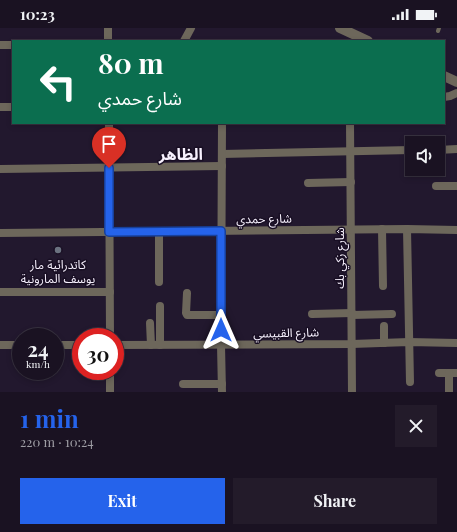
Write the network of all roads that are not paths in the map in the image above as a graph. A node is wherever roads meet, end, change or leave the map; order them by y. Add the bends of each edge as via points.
1 (108, 28) edge
2 (191, 28) edge
3 (340, 28) edge
4 (108, 40) edge
5 (185, 40) edge
6 (366, 40) edge
7 (0, 45) edge
8 (12, 45) edge
9 (445, 76) edge
10 (457, 82) edge
11 (457, 93) edge
12 (445, 97) edge
13 (0, 107) edge
14 (12, 107) edge
15 (109, 124) edge
16 (222, 124) edge
17 (350, 124) edge
18 (457, 149) edge
19 (405, 150) edge
20 (445, 150) edge
21 (350, 151) junction
22 (222, 154) junction
23 (222, 166) junction
24 (109, 168) junction
25 (0, 169) edge
26 (351, 182) junction
27 (308, 183) dead end
28 (436, 186) dead end
29 (457, 186) edge
30 (382, 229) junction
31 (407, 229) junction
32 (351, 230) junction
33 (457, 230) edge
34 (160, 231) junction
35 (221, 231) junction
36 (109, 232) junction
37 (0, 233) edge
38 (159, 282) dead end
39 (383, 286) dead end
40 (0, 292) edge
41 (110, 292) junction
42 (186, 294) dead end
43 (160, 306) dead end
44 (312, 314) dead end
45 (352, 314) junction
46 (392, 314) dead end
47 (221, 315) junction
48 (150, 323) dead end
49 (384, 326) dead end
50 (110, 328) edge
51 (409, 342) junction
52 (384, 343) junction
53 (457, 343) edge
54 (352, 344) junction
55 (124, 345) edge
56 (151, 345) junction
57 (160, 345) junction
58 (221, 345) junction
59 (0, 346) edge
60 (12, 346) edge
61 (439, 373) dead end
62 (453, 373) edge
63 (110, 380) edge
64 (410, 382) dead end
65 (183, 384) dead end
66 (222, 388) edge
67 (110, 392) edge
68 (352, 392) edge
69 (449, 392) edge

1 - 4 street
2 - 5 street
3 - 6 street
7 - 8 street
9 - 10 street
11 - 12 street
13 - 14 street
15 - 24 street
16 - 22 street
17 - 21 street, شارع زكي بك
18 - 20 street
19 - 21 street
21 - 22 street
21 - 26 street, شارع زكي بك
22 - 23 street
23 - 24 street
23 - 35 street
24 - 25 street
24 - 36 street
26 - 27 street
26 - 32 street, شارع زكي بك
28 - 29 street
30 - 31 street, شارع حمدي
30 - 32 street, شارع حمدي
30 - 39 street
31 - 33 street, شارع حمدي
31 - 51 street
32 - 35 street, شارع حمدي
32 - 45 street, شارع زكي بك
34 - 35 street, شارع حمدي
34 - 36 street, شارع حمدي
34 - 38 street
35 - 47 street
36 - 37 street, شارع حمدي
36 - 41 street
40 - 41 street
41 - 50 street
42 - 47 street via 187,315
43 - 57 street
44 - 45 street
45 - 46 street
45 - 54 street, شارع زكي بك
47 - 58 street
48 - 56 street
49 - 52 street
51 - 52 street, شارع القبيسي
51 - 53 street, شارع القبيسي
51 - 64 street
52 - 54 street, شارع القبيسي
54 - 58 street, شارع القبيسي
54 - 68 street, شارع زكي بك
55 - 56 street, شارع القبيسي
56 - 57 street, شارع القبيسي
57 - 58 street, شارع القبيسي
58 - 66 street
59 - 60 street
61 - 62 street
62 - 69 street
63 - 67 street
65 - 66 street

